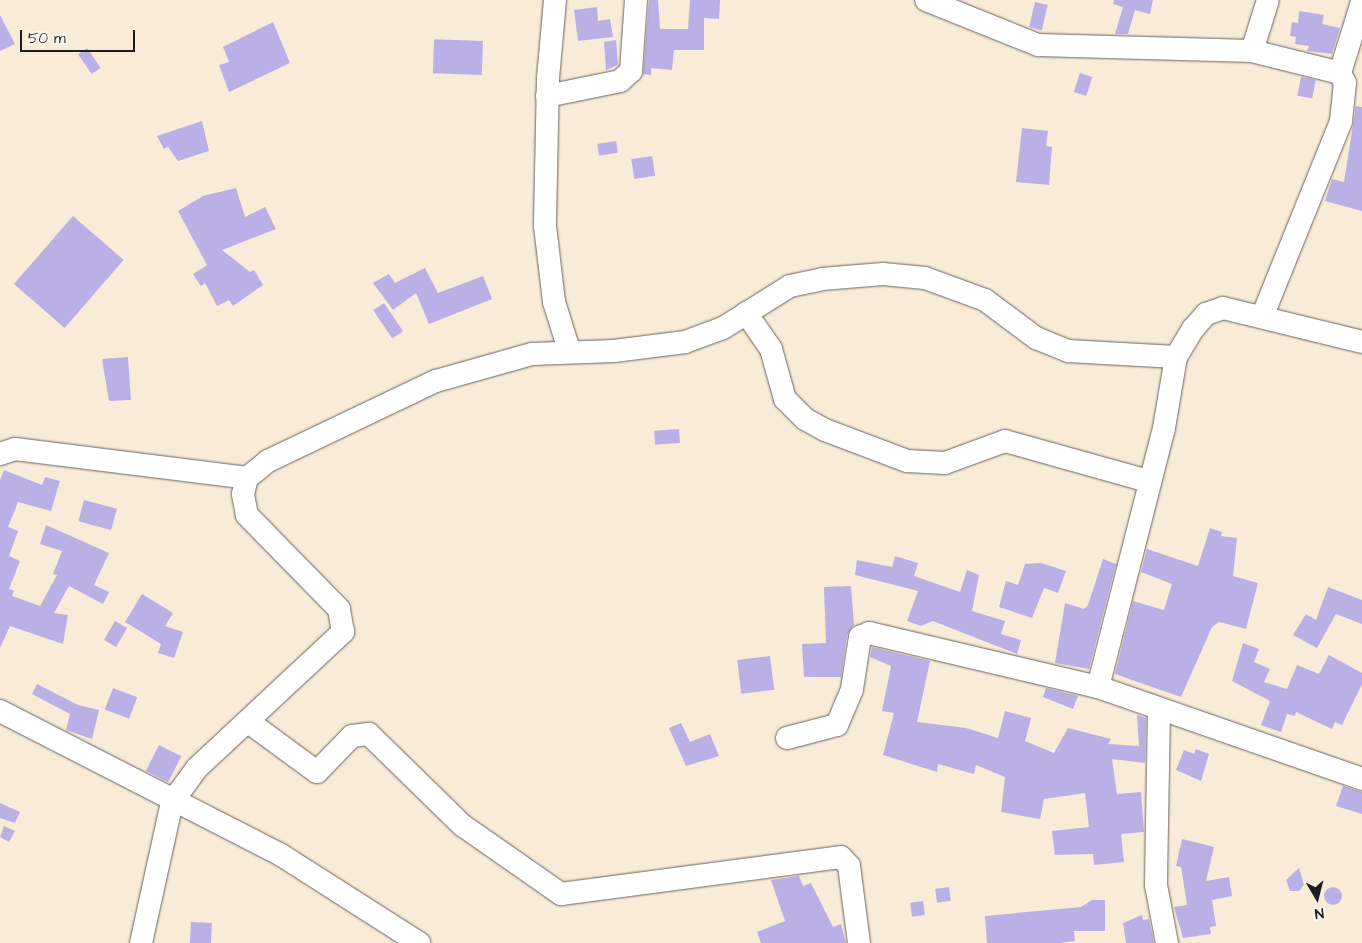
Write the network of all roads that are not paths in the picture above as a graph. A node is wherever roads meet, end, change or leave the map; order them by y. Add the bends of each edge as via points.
1 (555, 0) edge
2 (636, 0) edge
3 (926, 0) edge
4 (1268, 0) edge
5 (1362, 2) edge
6 (1252, 51) junction
7 (1340, 73) junction
8 (547, 96) junction
9 (746, 313) junction
10 (1262, 317) junction
11 (1362, 342) edge
12 (569, 350) junction
13 (1176, 357) junction
14 (0, 454) edge
15 (247, 478) junction
16 (1148, 482) junction
17 (1098, 687) junction
18 (1159, 709) junction
19 (0, 711) edge
20 (250, 723) junction
21 (787, 738) dead end
22 (1362, 780) edge
23 (172, 802) junction
24 (140, 943) edge
25 (419, 943) edge
26 (859, 943) edge
27 (1167, 943) edge

1 - 8 street
2 - 8 street via 631,71 620,81
3 - 6 street via 1038,45
4 - 6 street
5 - 7 street
6 - 7 street
7 - 10 street via 1345,83 1341,121
8 - 12 street via 545,226 554,302
9 - 12 street via 685,342 614,351
9 - 13 street via 769,297 808,281 883,274 925,278 985,300 1036,338 1068,351
9 - 16 street via 771,349 786,399 805,420 825,430 906,461 945,464 1005,441
10 - 11 street
10 - 13 street via 1215,309 1193,329
12 - 15 street via 496,362 436,381 268,461
13 - 16 street
14 - 15 street via 21,449
15 - 20 street via 244,505 251,521 332,602 344,625 338,641
16 - 17 street
17 - 18 street
17 - 21 street via 869,633 860,637 852,689 836,725
18 - 22 street
18 - 27 street via 1156,885
19 - 23 street
20 - 23 street via 197,768
20 - 26 street via 317,772 352,736 368,734 462,824 562,894 841,857 849,866
23 - 24 street
23 - 25 street via 281,855

